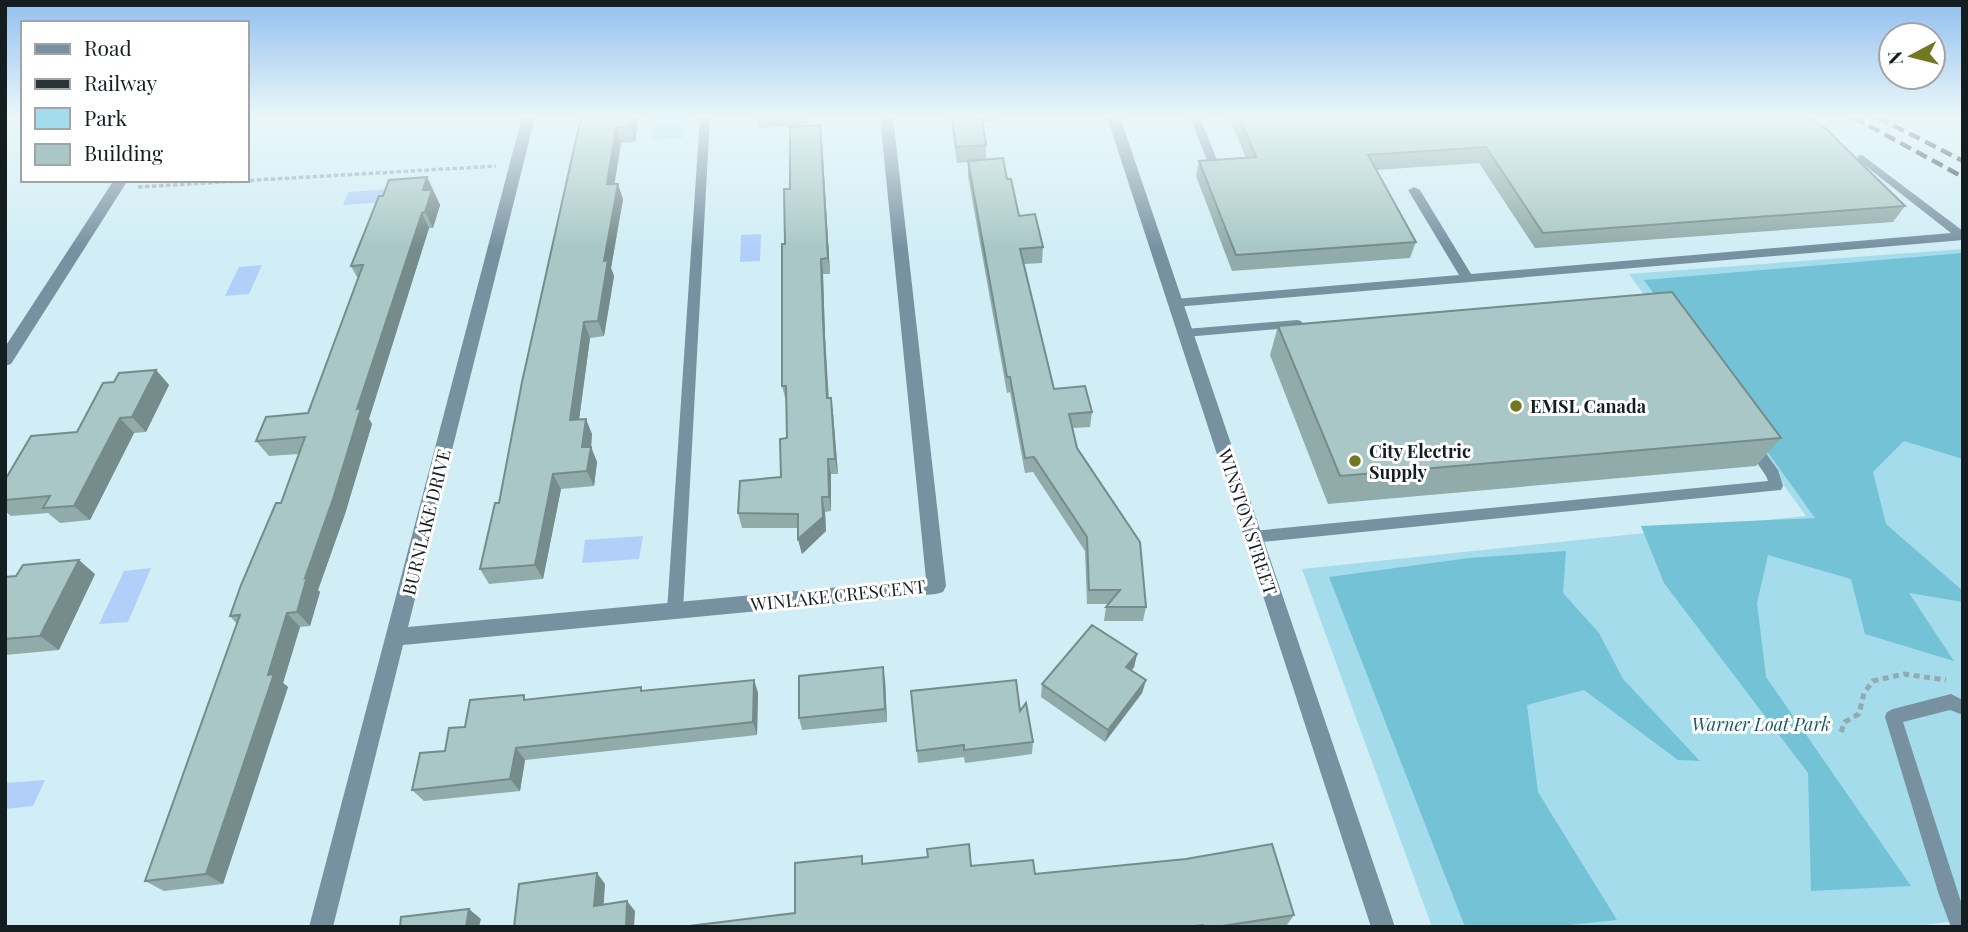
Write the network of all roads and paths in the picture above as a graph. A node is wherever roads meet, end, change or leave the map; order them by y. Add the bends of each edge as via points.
1 (518, 160) edge
2 (702, 160) edge
3 (891, 160) edge
4 (1127, 160) edge
5 (1864, 160) edge
6 (517, 164) junction
7 (248, 177) edge
8 (158, 182) edge
9 (118, 184) edge
10 (1414, 190) dead end
11 (1468, 279) junction
12 (1175, 303) junction
13 (1310, 323) edge
14 (1185, 333) junction
15 (5, 360) edge
16 (1741, 429) edge
17 (1253, 537) junction
18 (675, 611) junction
19 (397, 637) junction
20 (1954, 682) dead end
21 (1963, 708) edge
22 (1841, 732) dead end
23 (321, 927) edge
24 (1383, 927) edge
25 (1961, 927) edge

1 - 6 street, BURNLAKE DRIVE
2 - 18 lane
3 - 18 street, WINLAKE CRESCENT via 936,586
4 - 12 street, WINSTON STREET
5 - 11 lane via 1962,236
6 - 7 path
6 - 19 street, BURNLAKE DRIVE
8 - 9 path
9 - 15 street
10 - 11 lane
11 - 12 lane
12 - 14 street, WINSTON STREET
13 - 14 lane
14 - 17 street, WINSTON STREET
16 - 17 lane via 1773,474 1776,486
17 - 24 street, WINSTON STREET
18 - 19 street, WINLAKE CRESCENT
19 - 23 street, BURNLAKE DRIVE
20 - 22 path via 1922,675 1875,680 1867,686 1859,714 1845,722
21 - 25 lane via 1951,702 1893,717

